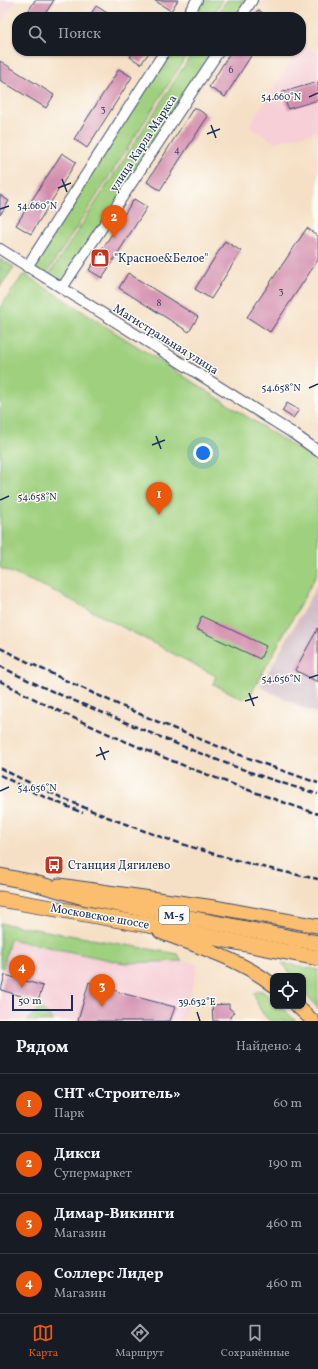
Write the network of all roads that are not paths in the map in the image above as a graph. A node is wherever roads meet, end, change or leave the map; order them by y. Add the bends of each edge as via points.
1 (197, 0) edge
2 (252, 0) edge
3 (189, 12) edge
4 (244, 12) edge
5 (161, 56) edge
6 (216, 56) edge
7 (0, 249) edge
8 (27, 266) junction
9 (62, 288) junction
10 (318, 451) edge
11 (0, 876) edge
12 (31, 882) junction
13 (0, 899) edge
14 (136, 923) junction
15 (318, 926) edge
16 (318, 943) edge
17 (318, 958) edge
18 (270, 983) edge

1 - 3 street
2 - 4 street
5 - 8 street
6 - 9 street, улица Карла Маркса
7 - 8 street, Магистральная улица
8 - 9 street, Магистральная улица
9 - 10 street, Магистральная улица
11 - 12 highway, Московское шоссе / М-5
12 - 15 main road, Московское шоссе via 214,907
12 - 16 highway, Московское шоссе / М-5 via 87,898
13 - 14 highway, Московское шоссе / М-5
14 - 17 highway, Московское шоссе / М-5
14 - 18 main road via 194,944 240,965

